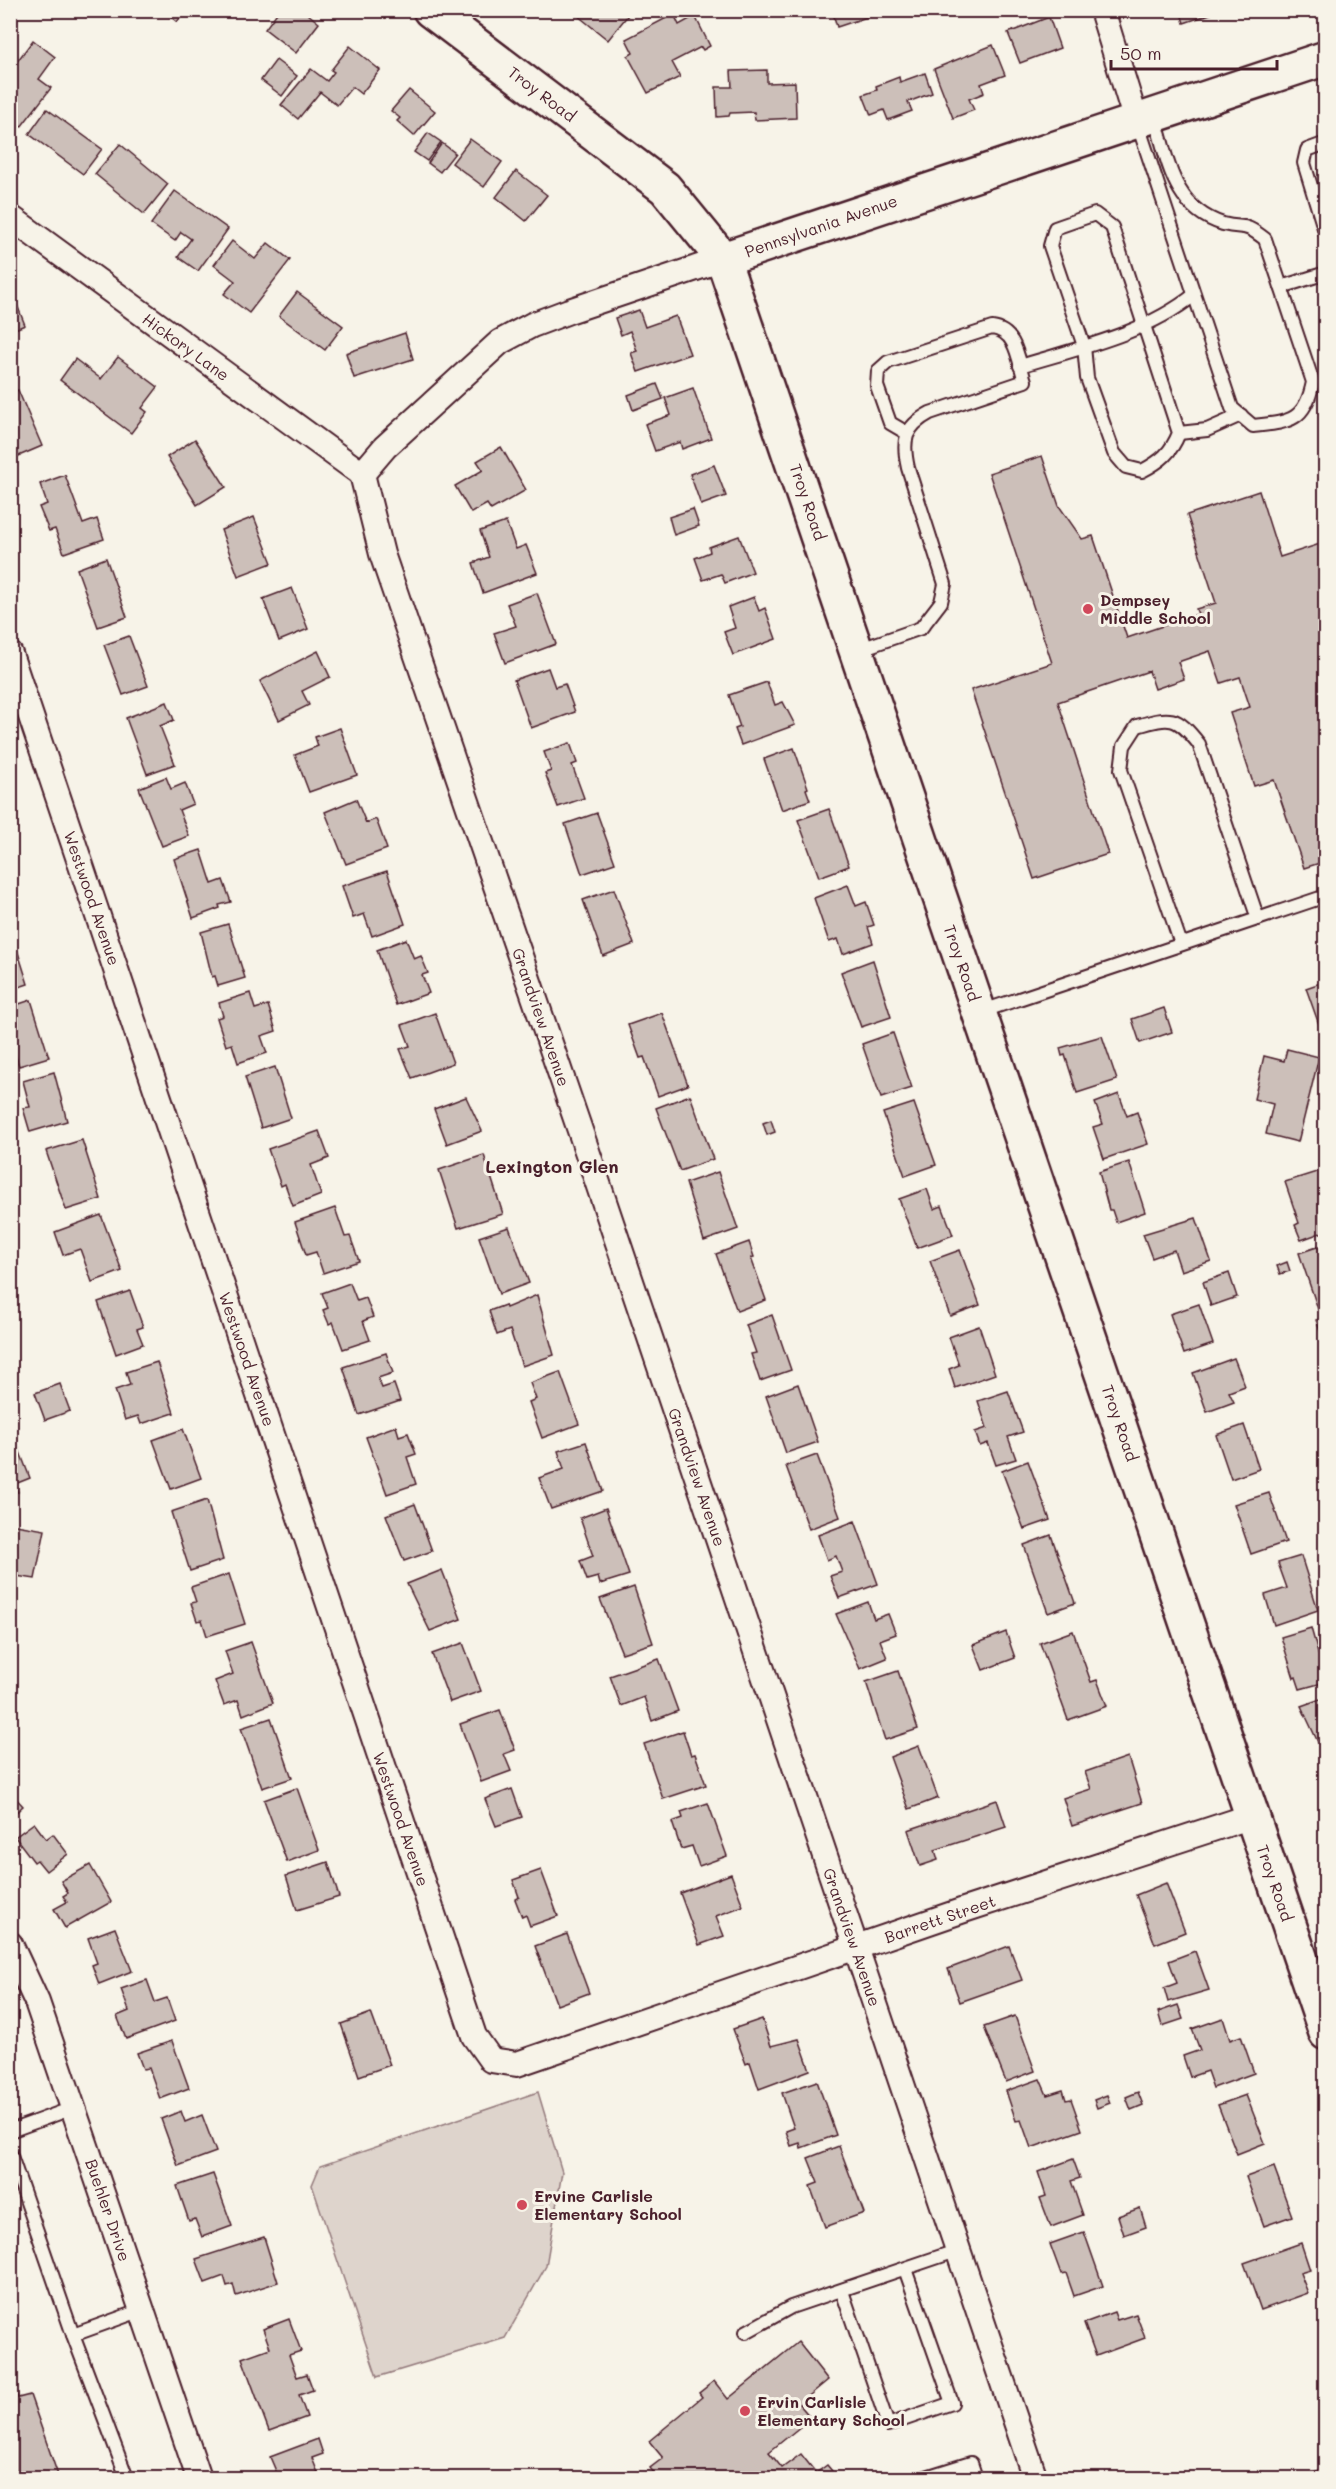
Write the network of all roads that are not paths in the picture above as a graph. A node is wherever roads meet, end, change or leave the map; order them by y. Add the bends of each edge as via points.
1 (430, 10) edge
2 (1102, 10) edge
3 (1326, 58) edge
4 (1145, 118) junction
5 (1326, 143) edge
6 (10, 217) edge
7 (1326, 235) edge
8 (723, 259) junction
9 (1326, 273) edge
10 (1281, 287) junction
11 (1194, 296) junction
12 (1144, 326) junction
13 (1084, 346) junction
14 (1020, 366) junction
15 (1241, 415) junction
16 (907, 433) junction
17 (1179, 433) junction
18 (362, 474) junction
19 (857, 650) junction
20 (10, 654) edge
21 (1326, 896) edge
22 (1258, 919) junction
23 (1181, 945) junction
24 (979, 1012) junction
25 (1252, 1816) junction
26 (10, 1944) edge
27 (855, 1948) junction
28 (1326, 2033) edge
29 (491, 2060) joint
30 (74, 2108) junction
31 (10, 2131) edge
32 (10, 2153) edge
33 (960, 2250) junction
34 (905, 2269) junction
35 (842, 2291) junction
36 (142, 2310) junction
37 (746, 2332) dead end
38 (73, 2335) junction
39 (1326, 2476) edge
40 (127, 2478) edge
41 (199, 2478) edge
42 (923, 2478) edge
43 (976, 2478) edge
44 (1035, 2478) edge
45 (1318, 2478) edge

1 - 8 street, Troy Road via 665,188
2 - 4 street
3 - 4 street, Pennsylvania Avenue
4 - 8 street, Pennsylvania Avenue
4 - 10 lane via 1177,188 1190,207 1223,224 1248,225 1265,239
4 - 11 lane
5 - 7 lane via 1307,150 1304,163
6 - 18 street, Hickory Lane
8 - 18 street, Pennsylvania Avenue via 569,311 500,342 385,447
8 - 19 street, Troy Road
9 - 10 lane
10 - 15 lane via 1313,382 1309,404 1288,422 1253,426
11 - 12 lane via 1172,313
11 - 15 lane via 1232,408
12 - 13 lane
12 - 13 lane via 1112,227 1095,214 1055,228 1050,246
12 - 17 lane
13 - 14 lane
13 - 17 lane via 1087,378 1114,453 1126,467 1142,471 1160,462 1173,448
14 - 16 lane via 1025,381 930,413 916,421
14 - 16 lane via 1011,336 1003,329 992,328 888,362 878,371 877,386 890,423
15 - 17 lane via 1207,430
16 - 19 lane via 908,468 945,584 941,602 921,628
18 - 27 street, Grandview Avenue via 385,564
19 - 24 street, Troy Road
20 - 29 street, Westwood Avenue via 474,2036
21 - 22 lane
22 - 23 lane
22 - 23 lane via 1199,744 1184,724 1164,718 1137,726 1124,747 1121,770
23 - 24 lane
24 - 25 street, Troy Road
25 - 27 street, Barrett Street
25 - 28 street, Troy Road
26 - 30 street, Buehler Drive via 38,2002
27 - 29 street, Barrett Street via 517,2064
27 - 33 street, Grandview Avenue
30 - 31 lane
30 - 36 street, Buehler Drive
32 - 38 lane
33 - 34 lane
33 - 44 street, Grandview Avenue
34 - 35 lane
34 - 35 lane via 952,2403 888,2425
35 - 37 lane via 791,2307
36 - 38 lane
36 - 41 street, Buehler Drive
38 - 40 lane
39 - 45 lane
42 - 43 lane via 970,2463

